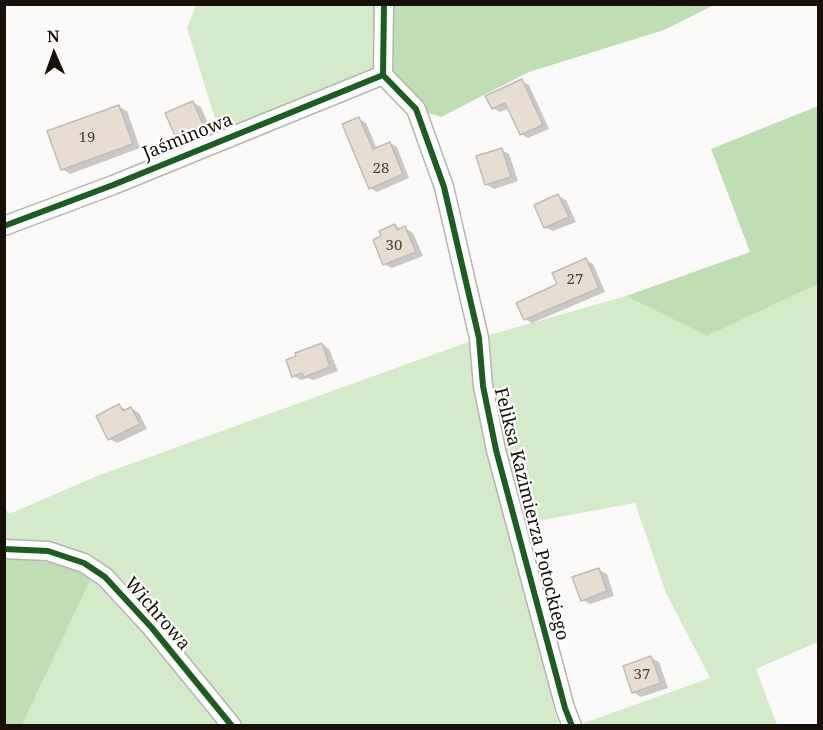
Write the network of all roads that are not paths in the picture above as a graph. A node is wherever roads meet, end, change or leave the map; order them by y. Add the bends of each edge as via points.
1 (384, 4) edge
2 (382, 75) junction
3 (4, 226) edge
4 (4, 549) edge
5 (232, 726) edge
6 (572, 726) edge

1 - 2 street
2 - 3 street, Jaśminowa
2 - 6 street, Feliksa Kazimierza Potockiego via 416,109 444,187 479,338 483,386 496,450
4 - 5 street, Wichrowa via 48,551 84,563 105,578 152,628

